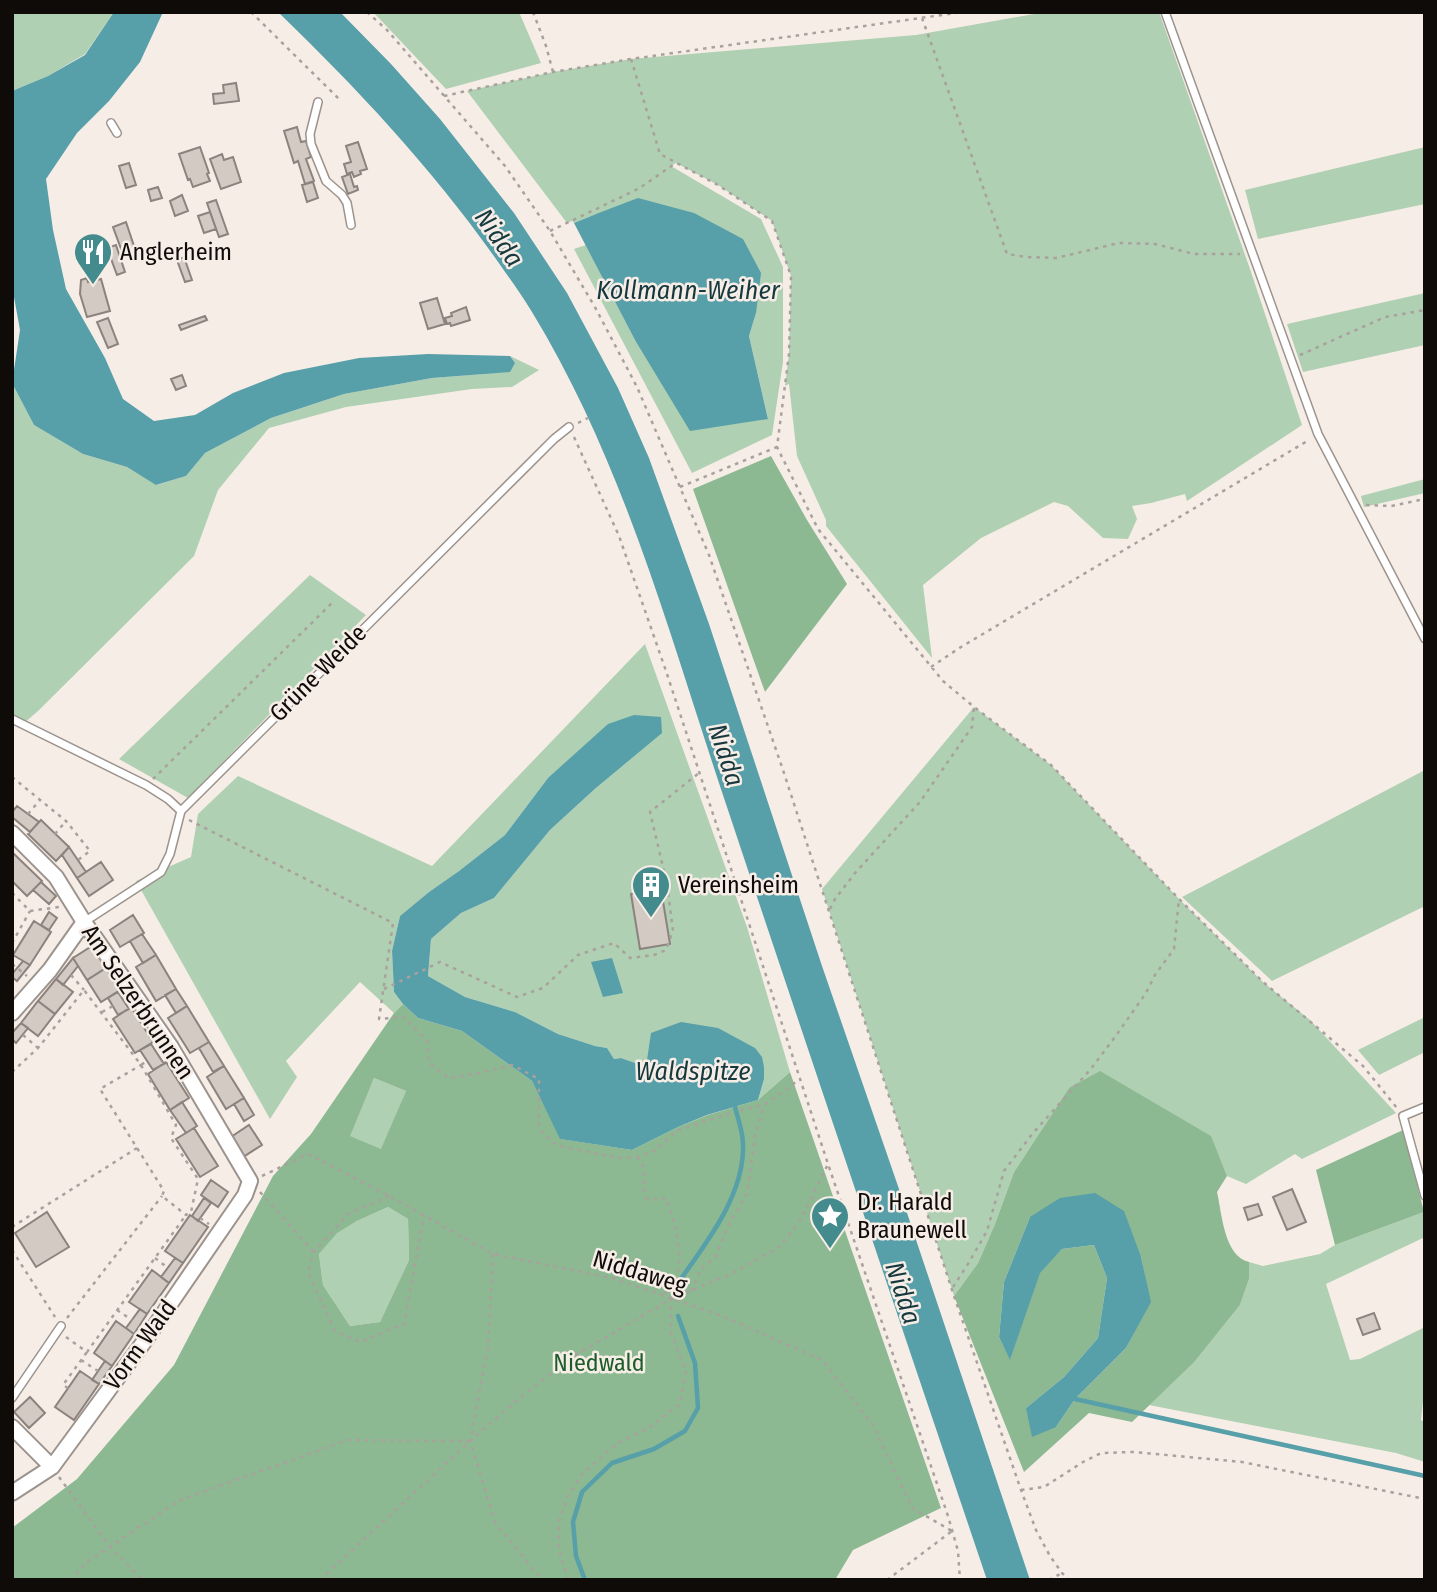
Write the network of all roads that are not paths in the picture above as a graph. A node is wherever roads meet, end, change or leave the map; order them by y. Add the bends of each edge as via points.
1 (1165, 12) edge
2 (318, 102) dead end
3 (111, 123) dead end
4 (117, 133) dead end
5 (351, 225) dead end
6 (569, 427) road end
7 (1425, 639) edge
8 (12, 719) edge
9 (180, 813) junction
10 (12, 833) edge
11 (84, 922) junction
12 (12, 1013) edge
13 (1425, 1107) edge
14 (250, 1181) joint
15 (1425, 1196) edge
16 (59, 1329) road end
17 (12, 1398) edge
18 (12, 1427) edge
19 (52, 1467) junction
20 (12, 1493) edge

1 - 7 lane via 1318,435
2 - 5 lane via 311,144 326,181 347,203
3 - 4 lane
6 - 9 lane, Grüne Weide
8 - 9 lane via 146,785
9 - 11 lane via 161,872
10 - 11 street, Am Selzerbrunnen via 56,877
11 - 12 street
11 - 14 street, Am Selzerbrunnen via 171,1047
13 - 15 lane via 1403,1116
14 - 19 street, Vorm Wald via 245,1195 146,1339
16 - 17 lane
18 - 19 street
19 - 20 street, Vorm Wald

